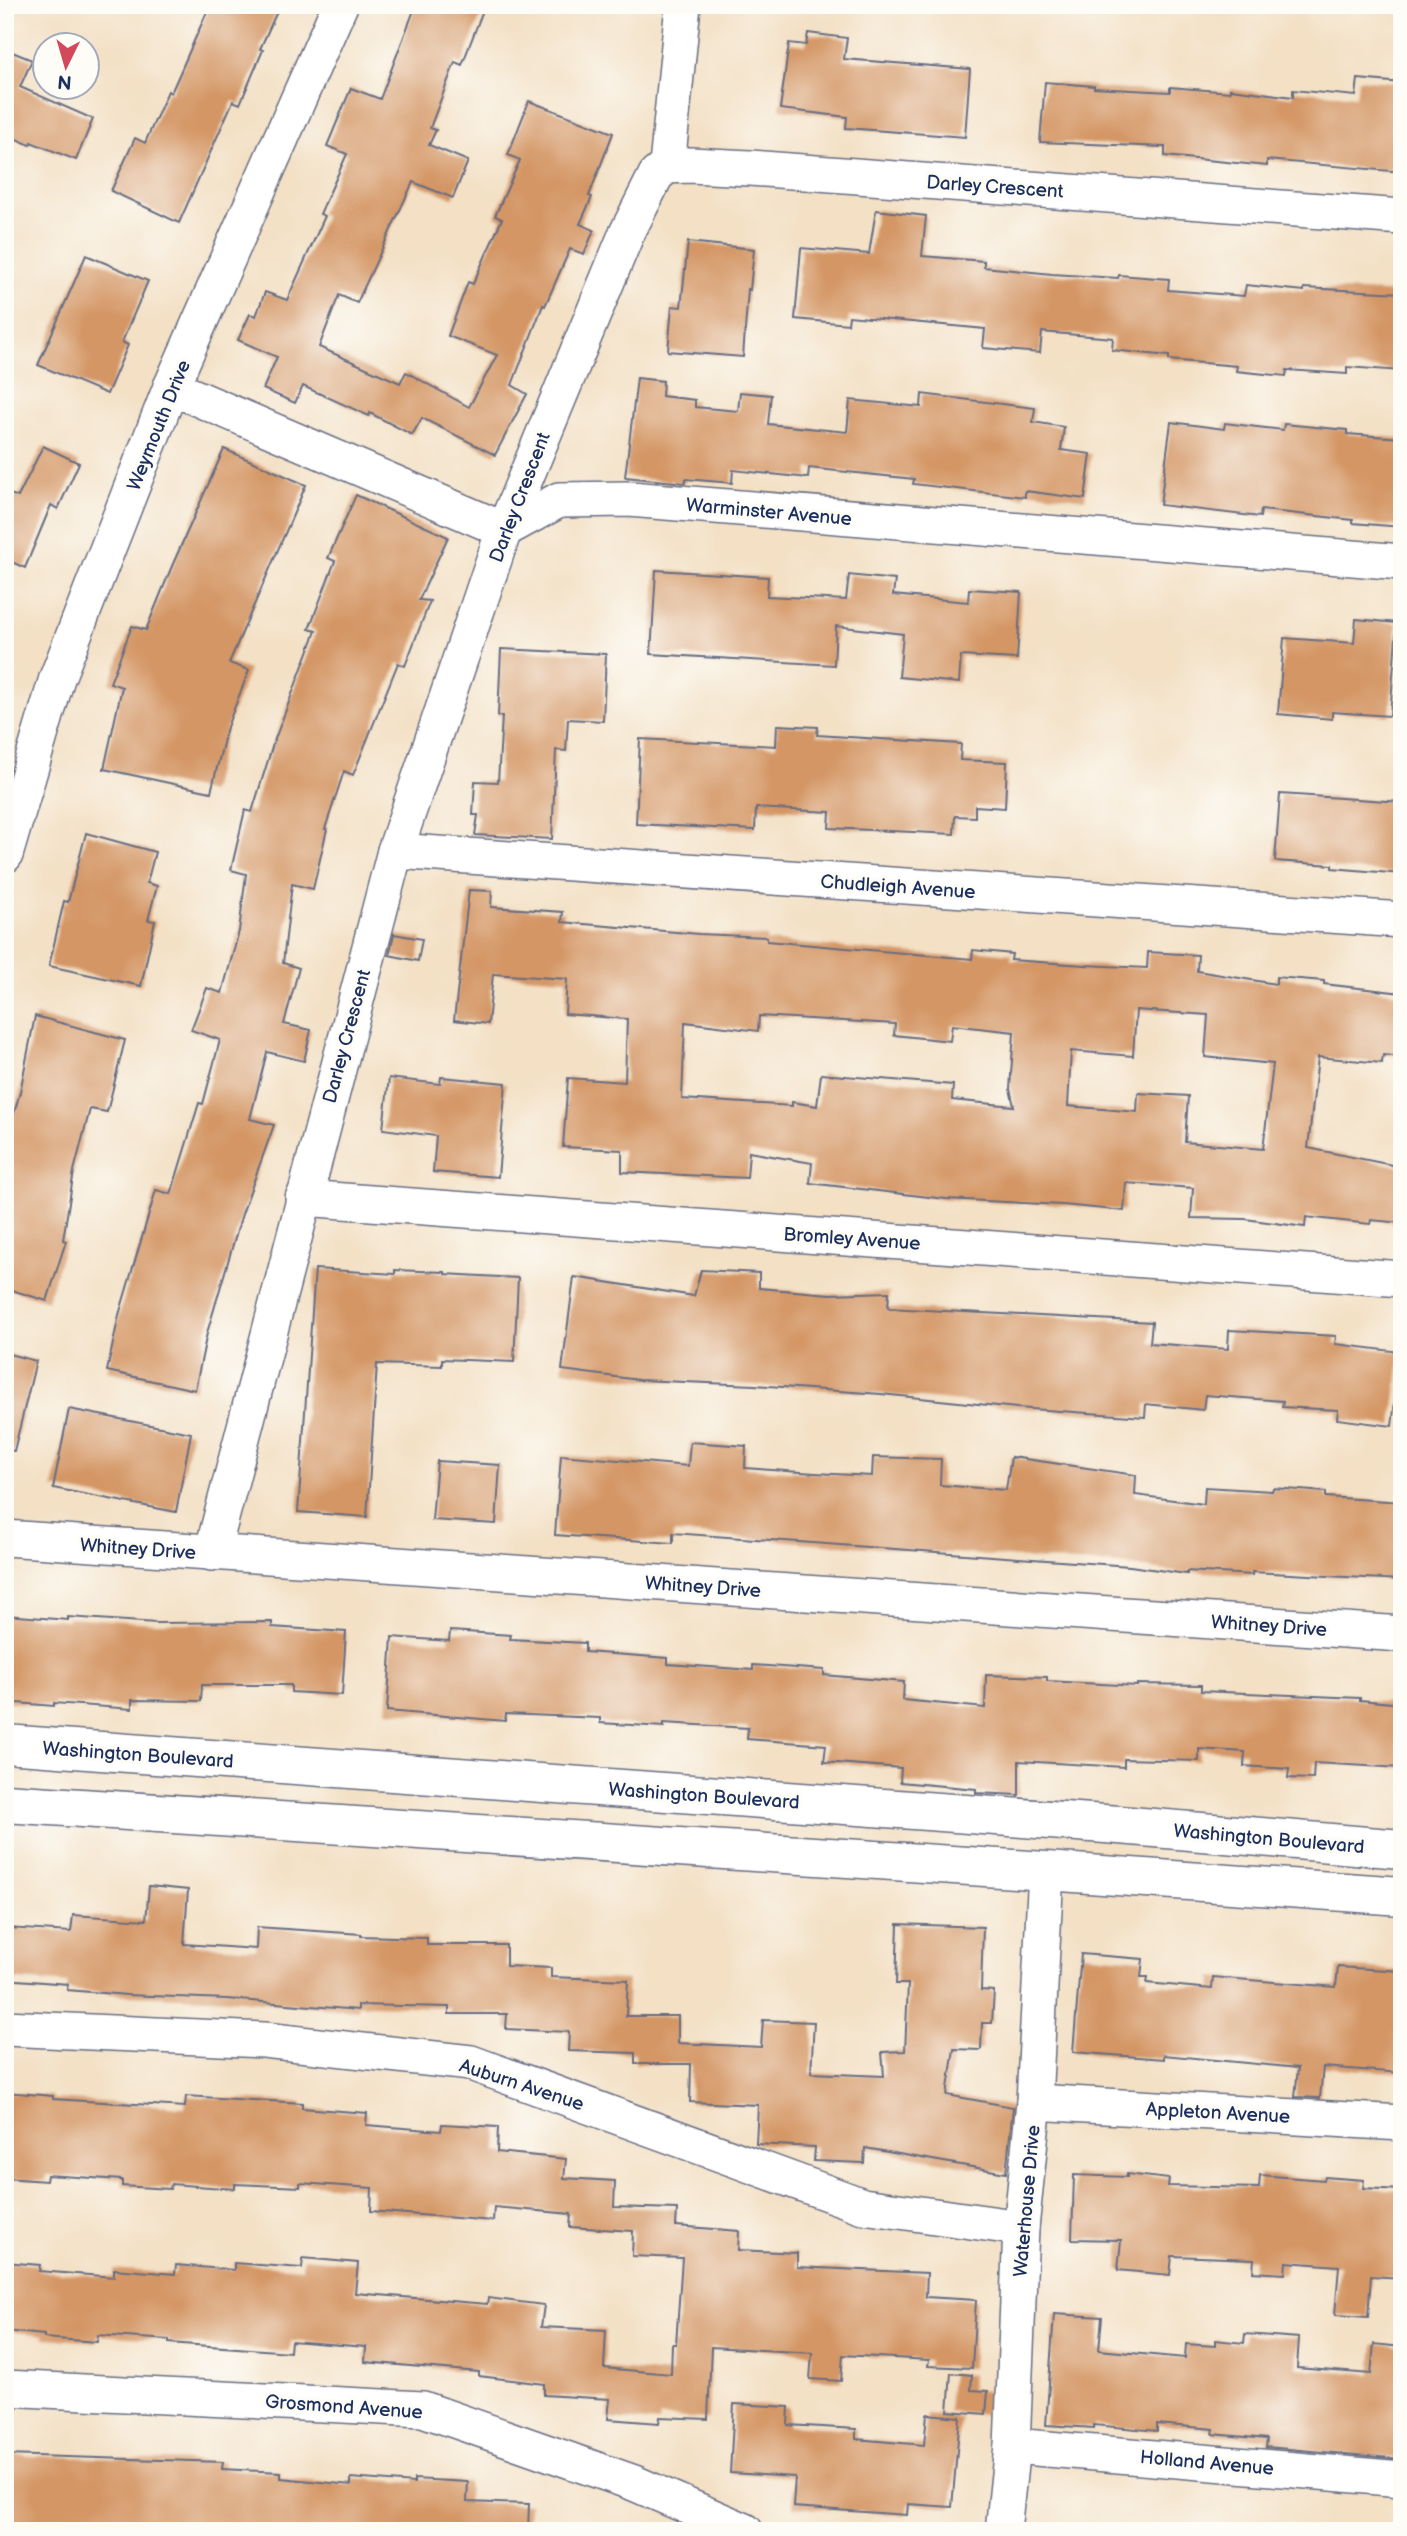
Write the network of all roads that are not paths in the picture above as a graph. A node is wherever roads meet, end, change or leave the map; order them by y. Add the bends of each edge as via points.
1 (340, 5) edge
2 (683, 5) edge
3 (667, 166) junction
4 (1402, 217) edge
5 (171, 387) junction
6 (505, 530) junction
7 (1402, 562) edge
8 (395, 851) junction
9 (5, 855) edge
10 (1402, 920) edge
11 (303, 1198) junction
12 (1402, 1279) edge
13 (5, 1538) edge
14 (212, 1553) junction
15 (1402, 1634) edge
16 (5, 1744) edge
17 (5, 1803) edge
18 (1402, 1849) edge
19 (1046, 1871) junction
20 (1402, 1896) edge
21 (5, 2028) edge
22 (1034, 2102) junction
23 (1402, 2123) edge
24 (1021, 2228) junction
25 (5, 2388) edge
26 (1012, 2446) junction
27 (1402, 2479) edge
28 (745, 2531) edge
29 (1003, 2531) edge

1 - 5 street, Weymouth Drive
2 - 3 street
3 - 4 street, Darley Crescent via 750,168
3 - 6 street, Darley Crescent via 656,175 626,235
5 - 6 street
5 - 9 street, Weymouth Drive via 57,678
6 - 7 street, Warminster Avenue via 559,500 629,499
6 - 8 street, Darley Crescent
8 - 10 street, Chudleigh Avenue
8 - 11 street, Darley Crescent
11 - 12 street, Bromley Avenue
11 - 14 street, Darley Crescent
13 - 14 street, Whitney Drive
14 - 15 street, Whitney Drive
16 - 18 highway, Washington Boulevard
17 - 19 highway
19 - 20 highway
19 - 22 street, Waterhouse Drive
21 - 24 street, Auburn Avenue via 264,2040 471,2063 863,2206
22 - 23 street, Appleton Avenue
22 - 24 street, Waterhouse Drive
24 - 26 street, Waterhouse Drive
25 - 28 street, Grosmond Avenue via 423,2409 634,2483
26 - 27 street, Holland Avenue
26 - 29 street, Waterhouse Drive

